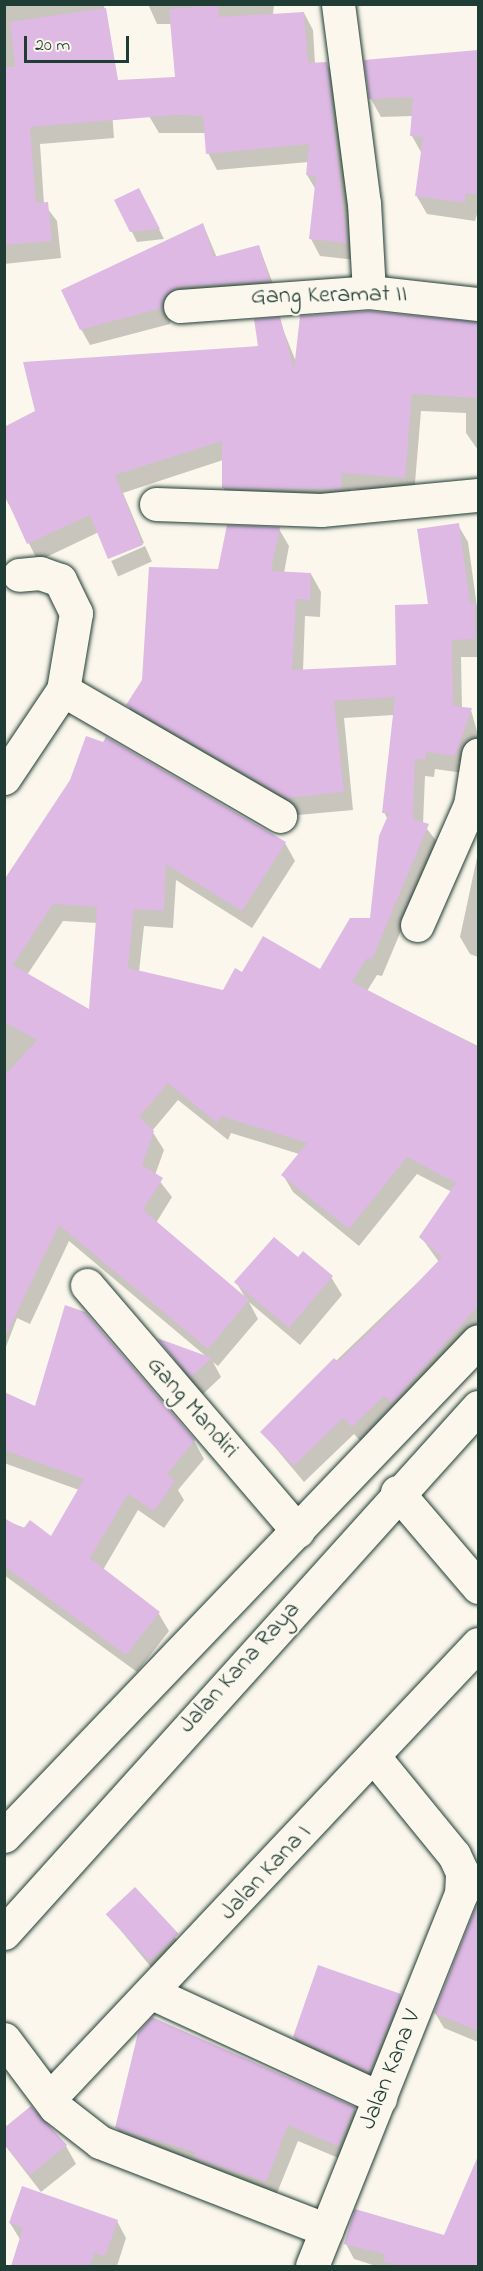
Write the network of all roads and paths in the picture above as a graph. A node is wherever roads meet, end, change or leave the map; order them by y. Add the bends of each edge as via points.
1 (338, 4) edge
2 (369, 292) junction
3 (478, 304) edge
4 (180, 306) dead end
5 (478, 495) edge
6 (156, 504) dead end
7 (11, 571) edge
8 (66, 676) junction
9 (478, 755) edge
10 (4, 778) edge
11 (280, 816) dead end
12 (417, 926) dead end
13 (87, 1285) dead end
14 (478, 1341) edge
15 (478, 1407) edge
16 (397, 1492) junction
17 (298, 1531) junction
18 (478, 1587) edge
19 (478, 1644) edge
20 (374, 1757) junction
21 (11, 1816) edge
22 (4, 1933) edge
23 (153, 1994) junction
24 (4, 2039) edge
25 (50, 2098) junction
26 (380, 2098) junction
27 (327, 2230) junction
28 (312, 2266) edge

1 - 2 street via 363,191
2 - 3 street, Gang Keramat II
2 - 4 street, Gang Keramat II via 229,298
5 - 6 street via 321,510
7 - 8 street via 51,574 67,588 76,613
8 - 10 street
8 - 11 street
9 - 12 street via 470,804
13 - 17 street, Gang Mandiri
14 - 17 street
15 - 16 street, Jalan Kana Raya
16 - 18 street
16 - 22 street, Jalan Kana Raya
17 - 21 street
19 - 20 street, Jalan Kana I
20 - 23 street, Jalan Kana I
20 - 26 street, Jalan Kana V via 462,1872 461,1894
23 - 25 street, Jalan Kana I
23 - 26 street
24 - 25 street
25 - 27 street via 100,2142
26 - 27 street, Jalan Kana V
27 - 28 street, Jalan Kana V

